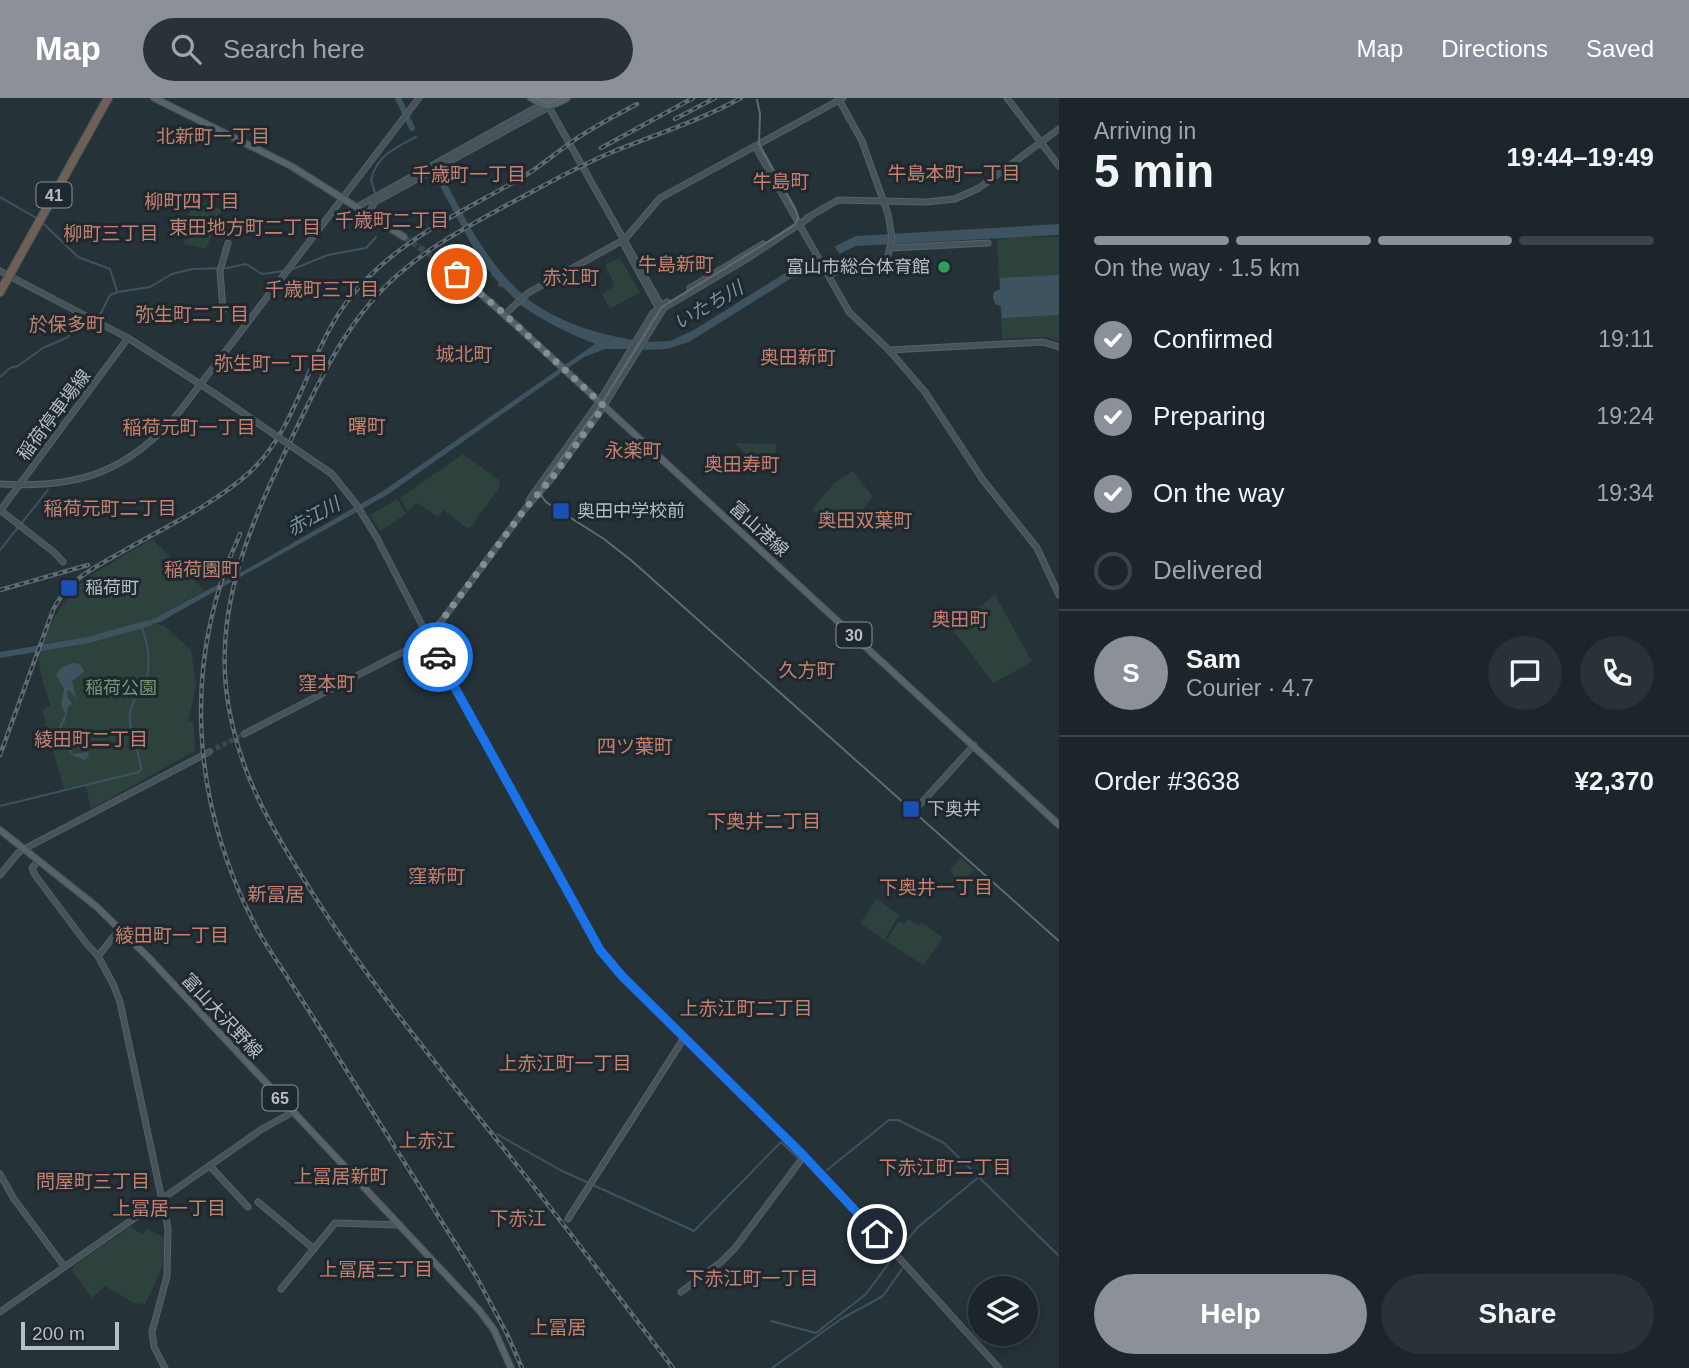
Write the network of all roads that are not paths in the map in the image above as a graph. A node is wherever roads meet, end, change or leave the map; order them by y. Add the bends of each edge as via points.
1 (108, 98) edge
2 (153, 98) edge
3 (408, 98) edge
4 (419, 98) edge
5 (531, 98) edge
6 (554, 98) edge
7 (567, 98) edge
8 (1007, 98) edge
9 (840, 99) edge
10 (544, 103) edge
11 (411, 109) junction
12 (1059, 129) edge
13 (1040, 142) junction
14 (755, 146) junction
15 (1059, 166) edge
16 (429, 170) junction
17 (342, 197) junction
18 (882, 201) junction
19 (358, 207) junction
20 (368, 214) junction
21 (799, 224) junction
22 (404, 237) tunnel mouth
23 (623, 240) junction
24 (228, 243) dead end
25 (988, 243) dead end
26 (891, 246) junction
27 (436, 259) tunnel mouth
28 (886, 264) dead end
29 (848, 267) dead end
30 (0, 271) edge
31 (829, 275) junction
32 (10, 276) junction
33 (0, 292) edge
34 (660, 308) junction
35 (223, 310) dead end
36 (504, 315) junction
37 (128, 338) junction
38 (1059, 347) edge
39 (889, 350) junction
40 (199, 385) junction
41 (602, 404) junction
42 (0, 484) edge
43 (19, 485) junction
44 (0, 511) edge
45 (63, 562) dead end
46 (1059, 595) edge
47 (428, 639) junction
48 (244, 734) tunnel mouth
49 (974, 745) junction
50 (209, 752) tunnel mouth
51 (915, 810) dead end
52 (1059, 825) edge
53 (0, 830) edge
54 (23, 850) junction
55 (37, 861) junction
56 (0, 874) edge
57 (120, 929) junction
58 (98, 956) junction
59 (684, 1038) junction
60 (293, 1112) junction
61 (804, 1156) junction
62 (210, 1166) junction
63 (0, 1174) edge
64 (162, 1199) junction
65 (258, 1202) dead end
66 (248, 1207) dead end
67 (568, 1219) dead end
68 (400, 1225) junction
69 (314, 1249) junction
70 (64, 1266) junction
71 (281, 1289) dead end
72 (681, 1292) dead end
73 (0, 1311) edge
74 (165, 1368) edge
75 (511, 1368) edge
76 (999, 1368) edge

1 - 32 highway, 41
2 - 17 main road via 291,166
3 - 11 street
4 - 11 street
5 - 10 main road
6 - 10 main road
7 - 10 main road
8 - 13 street
9 - 14 street
9 - 18 street via 862,141
10 - 16 street
10 - 23 street
11 - 17 street
12 - 13 street
13 - 15 street
13 - 18 street via 979,188 955,199
14 - 21 street
14 - 23 street via 660,198
16 - 19 street
16 - 20 street via 375,202
17 - 19 main road
17 - 40 street
18 - 21 street via 838,200
18 - 26 street via 892,231
19 - 20 main road
20 - 22 main road
21 - 31 street
21 - 34 street
23 - 34 street
23 - 36 street via 525,295
24 - 35 street via 220,271
25 - 26 street
26 - 28 street
27 - 36 main road, 富山港線 / 30
29 - 31 street
30 - 32 street
31 - 39 street via 849,313
32 - 33 highway, 41
32 - 37 street
34 - 41 street
36 - 41 main road, 富山港線 / 30
37 - 40 street
37 - 43 street, 稲荷停車場線
38 - 39 street via 1043,342
39 - 46 street via 925,392 983,480 1035,545
40 - 43 street via 165,427 118,466 77,480
40 - 47 street, bridge via 332,474 362,512
41 - 47 street via 552,478
41 - 49 main road, 富山港線 / 30
42 - 43 street
43 - 44 street, 稲荷停車場線
44 - 45 street, 稲荷停車場線
47 - 48 street
47 - 59 street via 600,950
49 - 51 street
49 - 52 main road, 富山港線 / 30
50 - 54 street
53 - 54 main road, 富山大沢野線 / 65
54 - 55 main road, 富山大沢野線 / 65
54 - 56 street
55 - 57 main road, 富山大沢野線 / 65
55 - 58 street via 32,868 40,882
57 - 58 street
57 - 60 main road, 富山大沢野線 / 65
58 - 64 street via 120,1002
59 - 61 street
59 - 67 street
60 - 62 street
60 - 68 main road, 富山大沢野線 / 65
61 - 72 street via 735,1248
61 - 76 street
62 - 64 street
62 - 66 street
63 - 70 street
64 - 70 street
64 - 74 street via 168,1263 152,1332
65 - 69 street
68 - 69 street via 335,1223
68 - 75 main road, 富山大沢野線 / 65 via 479,1310
69 - 71 street
70 - 73 street

